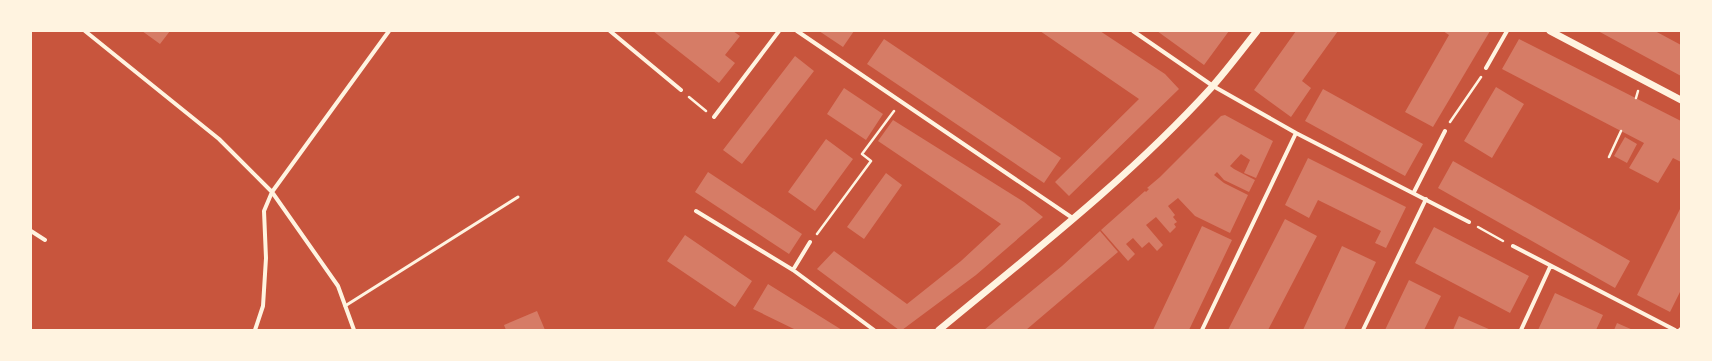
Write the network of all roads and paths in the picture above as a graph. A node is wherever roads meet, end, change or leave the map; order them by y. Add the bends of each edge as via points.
1 (86, 31) edge
2 (389, 31) edge
3 (610, 31) edge
4 (779, 31) edge
5 (797, 31) edge
6 (1133, 31) edge
7 (1257, 31) edge
8 (1507, 31) edge
9 (1550, 31) edge
10 (1486, 68) joint
11 (1213, 86) junction
12 (681, 90) joint
13 (1681, 100) edge
14 (900, 101) junction
15 (714, 117) joint
16 (1445, 131) joint
17 (1621, 131) dead end
18 (1296, 133) junction
19 (1609, 157) dead end
20 (272, 192) junction
21 (1414, 192) junction
22 (518, 197) dead end
23 (1426, 199) junction
24 (696, 211) dead end
25 (1074, 219) junction
26 (1469, 222) joint
27 (31, 231) edge
28 (45, 240) dead end
29 (810, 242) joint
30 (1513, 246) joint
31 (1550, 267) junction
32 (793, 270) junction
33 (345, 306) junction
34 (255, 330) edge
35 (354, 330) edge
36 (874, 330) edge
37 (939, 330) edge
38 (1202, 330) edge
39 (1363, 330) edge
40 (1521, 330) edge
41 (1675, 330) edge

1 - 20 street via 219,139
2 - 20 street
3 - 12 street
4 - 15 street
5 - 14 street
6 - 11 street
7 - 11 street
8 - 10 street
9 - 13 street
10 - 16 path
11 - 18 street
11 - 25 street via 1186,115
12 - 15 path
14 - 25 street
14 - 29 path via 862,154 870,161
16 - 21 street
17 - 19 path
18 - 21 street
18 - 38 street
20 - 33 street via 338,286
20 - 34 street via 264,211 266,258 263,306
21 - 23 street
22 - 33 lane
23 - 26 street
23 - 39 street
24 - 32 street
25 - 37 street
26 - 30 path
27 - 28 street
29 - 32 street
30 - 31 street
31 - 40 street
31 - 41 street
32 - 36 street
33 - 35 street

